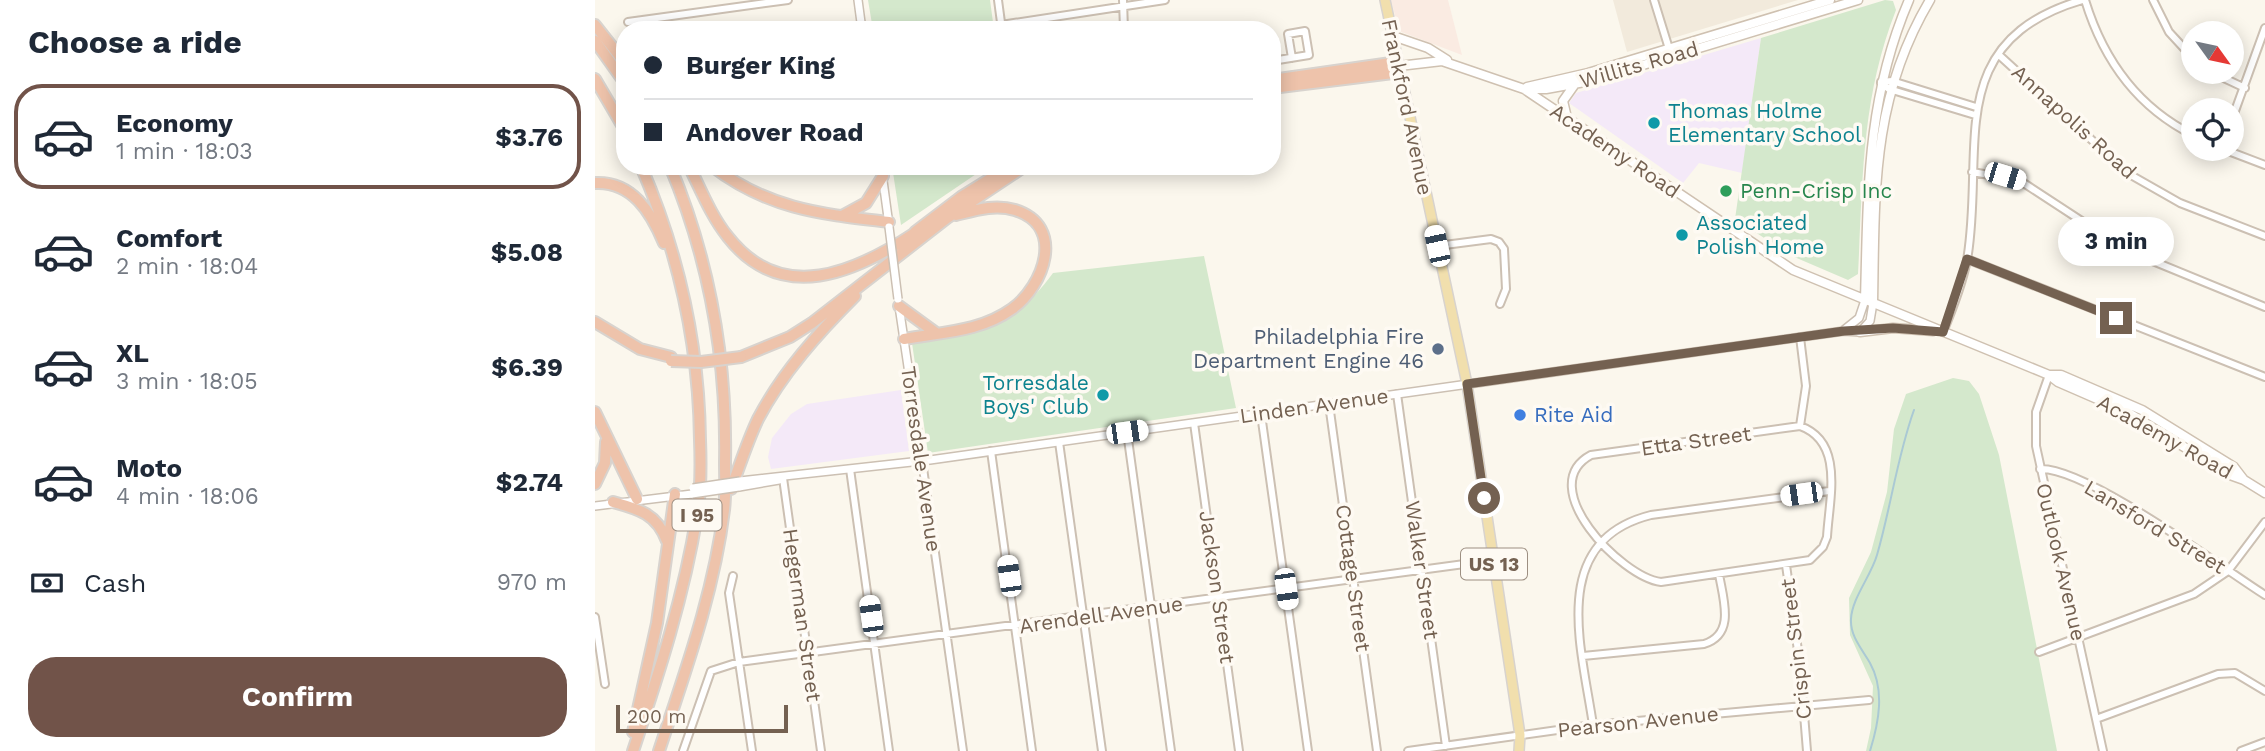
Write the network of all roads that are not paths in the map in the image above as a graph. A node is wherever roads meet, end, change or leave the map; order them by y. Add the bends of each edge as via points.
1 (788, 0) edge
2 (858, 0) edge
3 (998, 0) edge
4 (1165, 0) edge
5 (1385, 0) edge
6 (1654, 0) edge
7 (1831, 0) edge
8 (1858, 0) edge
9 (1909, 0) edge
10 (1930, 0) edge
11 (2084, 0) edge
12 (2153, 0) edge
13 (1122, 3) edge
14 (635, 21) edge
15 (861, 21) edge
16 (1001, 21) edge
17 (1032, 21) edge
18 (1123, 21) edge
19 (595, 25) edge
20 (2265, 28) edge
21 (1392, 36) junction
22 (595, 41) edge
23 (2181, 45) edge
24 (616, 52) edge
25 (1670, 53) junction
26 (1999, 55) junction
27 (1292, 58) junction
28 (1281, 60) edge
29 (1453, 64) junction
30 (1399, 66) junction
31 (616, 70) edge
32 (595, 79) edge
33 (1281, 79) edge
34 (1881, 82) junction
35 (1575, 84) junction
36 (2236, 84) edge
37 (1891, 85) junction
38 (1281, 87) edge
39 (2245, 88) junction
40 (1524, 89) junction
41 (2241, 98) edge
42 (1976, 107) junction
43 (616, 115) edge
44 (1975, 116) junction
45 (1567, 119) junction
46 (2181, 128) edge
47 (2244, 157) edge
48 (2265, 165) edge
49 (1972, 172) junction
50 (644, 175) edge
51 (673, 175) edge
52 (694, 175) edge
53 (725, 175) edge
54 (880, 175) edge
55 (883, 175) edge
56 (996, 175) edge
57 (1012, 175) edge
58 (595, 183) edge
59 (843, 215) junction
60 (947, 218) junction
61 (889, 224) junction
62 (915, 233) junction
63 (2265, 236) edge
64 (1437, 246) junction
65 (1967, 259) junction
66 (880, 270) junction
67 (679, 272) junction
68 (898, 302) junction
69 (1869, 302) junction
70 (1500, 304) dead end
71 (2265, 307) edge
72 (595, 322) edge
73 (595, 328) edge
74 (1844, 331) junction
75 (1860, 332) junction
76 (1943, 332) junction
77 (936, 333) junction
78 (1800, 337) junction
79 (904, 339) junction
80 (741, 355) junction
81 (671, 359) junction
82 (2049, 375) junction
83 (2265, 377) edge
84 (1467, 384) junction
85 (1397, 394) junction
86 (1329, 404) junction
87 (595, 412) edge
88 (1261, 414) junction
89 (1194, 423) junction
90 (1800, 426) junction
91 (1127, 432) junction
92 (607, 439) junction
93 (1059, 442) junction
94 (992, 451) junction
95 (922, 461) junction
96 (850, 469) junction
97 (2041, 469) junction
98 (783, 478) junction
99 (595, 484) edge
100 (1829, 491) junction
101 (2265, 493) edge
102 (675, 494) junction
103 (637, 499) junction
104 (613, 502) junction
105 (595, 506) edge
106 (725, 508) junction
107 (2265, 522) edge
108 (1602, 542) junction
109 (668, 543) junction
110 (1494, 560) junction
111 (1786, 565) junction
112 (1422, 570) junction
113 (2228, 571) junction
114 (1719, 574) junction
115 (733, 576) dead end
116 (1353, 580) junction
117 (1286, 589) junction
118 (2265, 596) edge
119 (1218, 598) junction
120 (1150, 608) junction
121 (595, 617) edge
122 (1083, 617) junction
123 (1016, 627) junction
124 (946, 635) junction
125 (2078, 637) junction
126 (874, 643) junction
127 (2039, 652) dead end
128 (807, 653) junction
129 (1583, 656) junction
130 (739, 663) junction
131 (605, 684) dead end
132 (2265, 691) edge
133 (1869, 700) dead end
134 (1803, 704) junction
135 (2096, 719) junction
136 (1593, 725) junction
137 (1521, 735) junction
138 (2265, 742) edge
139 (1446, 746) junction
140 (631, 751) edge
141 (659, 751) edge
142 (683, 751) edge
143 (751, 751) edge
144 (821, 751) edge
145 (889, 751) edge
146 (964, 751) edge
147 (1033, 751) edge
148 (1102, 751) edge
149 (1171, 751) edge
150 (1239, 751) edge
151 (1308, 751) edge
152 (1377, 751) edge
153 (1408, 751) edge
154 (1519, 751) edge
155 (1807, 751) edge
156 (2103, 751) edge
157 (2241, 751) edge

1 - 14 street
2 - 15 street
3 - 16 street
4 - 13 street
5 - 21 main road, Frankford Avenue / US 13
6 - 25 street
7 - 25 main road, Willits Road
8 - 25 main road, Willits Road
9 - 34 main road
10 - 37 main road via 1910,35
11 - 26 street via 2030,23
11 - 46 street via 2099,41 2119,73 2157,113
12 - 23 street
13 - 17 street
13 - 18 street
19 - 24 highway
20 - 39 street
21 - 29 main road via 1427,48
21 - 30 main road, Frankford Avenue / US 13
22 - 31 highway
25 - 35 main road, Willits Road
25 - 40 main road, Willits Road
26 - 42 street
26 - 63 street, Annapolis Road via 2129,174 2180,203
27 - 27 street via 1288,34 1305,31 1309,55
27 - 28 street
29 - 30 main road, Academy Road via 1437,61
29 - 40 main road, Academy Road
30 - 33 highway via 1391,63
30 - 38 highway via 1393,73
30 - 64 main road, Frankford Avenue / US 13
32 - 43 highway
34 - 37 street
34 - 69 main road via 1869,156
35 - 40 main road, Willits Road
35 - 45 main road via 1563,101
36 - 39 street
37 - 42 street
37 - 44 street
37 - 69 main road via 1877,156
39 - 41 street
40 - 45 main road, Academy Road
42 - 44 street
44 - 49 street
45 - 69 main road, Academy Road via 1784,265
47 - 48 street
49 - 65 street
49 - 71 street via 2019,180 2145,259
50 - 67 highway, I 95
51 - 106 highway, I 95 via 702,260 722,347
52 - 62 highway via 728,238 757,262 789,275 816,277 847,271
53 - 59 highway via 778,204
54 - 59 highway via 866,203
55 - 61 street, Torresdale Avenue
56 - 62 highway
57 - 60 highway
58 - 67 highway via 616,185 643,204
59 - 61 highway
60 - 66 highway
60 - 77 highway via 981,208 1014,210 1039,229 1047,255 1037,283 1013,308 970,329
61 - 68 street, Torresdale Avenue, bridge
62 - 80 highway via 802,324
64 - 70 street via 1491,239 1499,242 1504,249 1506,289
64 - 84 main road, Frankford Avenue / US 13
65 - 76 street
65 - 83 street
66 - 80 highway via 790,337
66 - 106 highway via 818,336 772,395 747,444
67 - 140 highway, I 95 via 698,375 698,513 671,635
68 - 77 highway
68 - 79 street, Torresdale Avenue
69 - 74 street via 1857,322
69 - 75 street via 1870,321
69 - 76 main road, Academy Road
72 - 81 highway via 640,349
73 - 81 highway via 633,351
74 - 75 street, Linden Avenue
74 - 78 street, Linden Avenue
75 - 76 main road via 1893,328
76 - 82 main road, Academy Road
77 - 79 highway
78 - 84 street, Linden Avenue
78 - 90 street via 1806,386
79 - 95 street, Torresdale Avenue
80 - 81 highway, bridge via 701,362
82 - 97 street, Outlook Avenue via 2035,421
82 - 101 main road, Academy Road via 2127,412
84 - 85 street, Linden Avenue
84 - 110 main road, Frankford Avenue / US 13
85 - 86 street, Linden Avenue
85 - 112 street, Walker Street
86 - 88 street, Linden Avenue
86 - 116 street, Cottage Street
87 - 92 highway
88 - 89 street, Linden Avenue
88 - 117 street
89 - 91 street, Linden Avenue
89 - 119 street, Jackson Street
90 - 100 street, Crispin Street via 1818,435 1829,450
90 - 108 street, Etta Street via 1591,455 1574,472 1573,490 1582,521
91 - 93 street, Linden Avenue
91 - 120 street
92 - 99 highway via 605,463
92 - 103 highway
93 - 94 street, Linden Avenue
93 - 122 street
94 - 95 street, Linden Avenue
94 - 123 street
95 - 96 street, Linden Avenue
95 - 124 street, Torresdale Avenue
96 - 98 street, Linden Avenue
96 - 126 street
97 - 113 street, Lansford Street via 2059,471 2115,498
97 - 125 street, Outlook Avenue
98 - 102 street, Linden Avenue, bridge
98 - 128 street, Hegerman Street
100 - 108 street via 1651,515 1627,524
100 - 111 street, Crispin Street via 1823,547 1810,560
102 - 103 street, Linden Avenue
102 - 109 highway
103 - 104 street, Linden Avenue
104 - 105 street, Linden Avenue
104 - 109 highway via 653,517
106 - 141 highway, I 95 via 710,590
107 - 113 street
108 - 114 street via 1650,581
108 - 129 street via 1578,589
109 - 140 highway
110 - 112 street, Arendell Avenue
110 - 137 main road, Frankford Avenue / US 13
111 - 114 street
111 - 134 street, Crispin Street
112 - 116 street, Arendell Avenue
112 - 139 street, Walker Street
113 - 118 street, Lansford Street
113 - 125 street via 2194,594
114 - 129 street via 1726,620 1715,639 1704,644
115 - 130 street via 729,593
116 - 117 street, Arendell Avenue
116 - 152 street, Cottage Street
117 - 119 street, Arendell Avenue
117 - 151 street
119 - 120 street, Arendell Avenue
119 - 150 street, Jackson Street
120 - 122 street, Arendell Avenue
120 - 149 street
121 - 131 street
122 - 123 street, Arendell Avenue
122 - 148 street
123 - 124 street, Arendell Avenue
123 - 147 street
124 - 126 street, Arendell Avenue
124 - 146 street, Torresdale Avenue
125 - 127 street
125 - 135 street, Outlook Avenue
126 - 128 street, Arendell Avenue
126 - 145 street
128 - 130 street, Arendell Avenue
128 - 144 street, Hegerman Street
129 - 136 street
130 - 142 street, Arendell Avenue via 711,670
130 - 143 street
132 - 135 street via 2235,673 2218,674
133 - 134 street, Pearson Avenue
134 - 136 street, Pearson Avenue
134 - 155 street, Crispin Street
135 - 156 street, Outlook Avenue
136 - 137 street, Pearson Avenue
137 - 139 street, Pearson Avenue
137 - 154 main road, Frankford Avenue / US 13
138 - 157 street
139 - 153 street, Pearson Avenue

